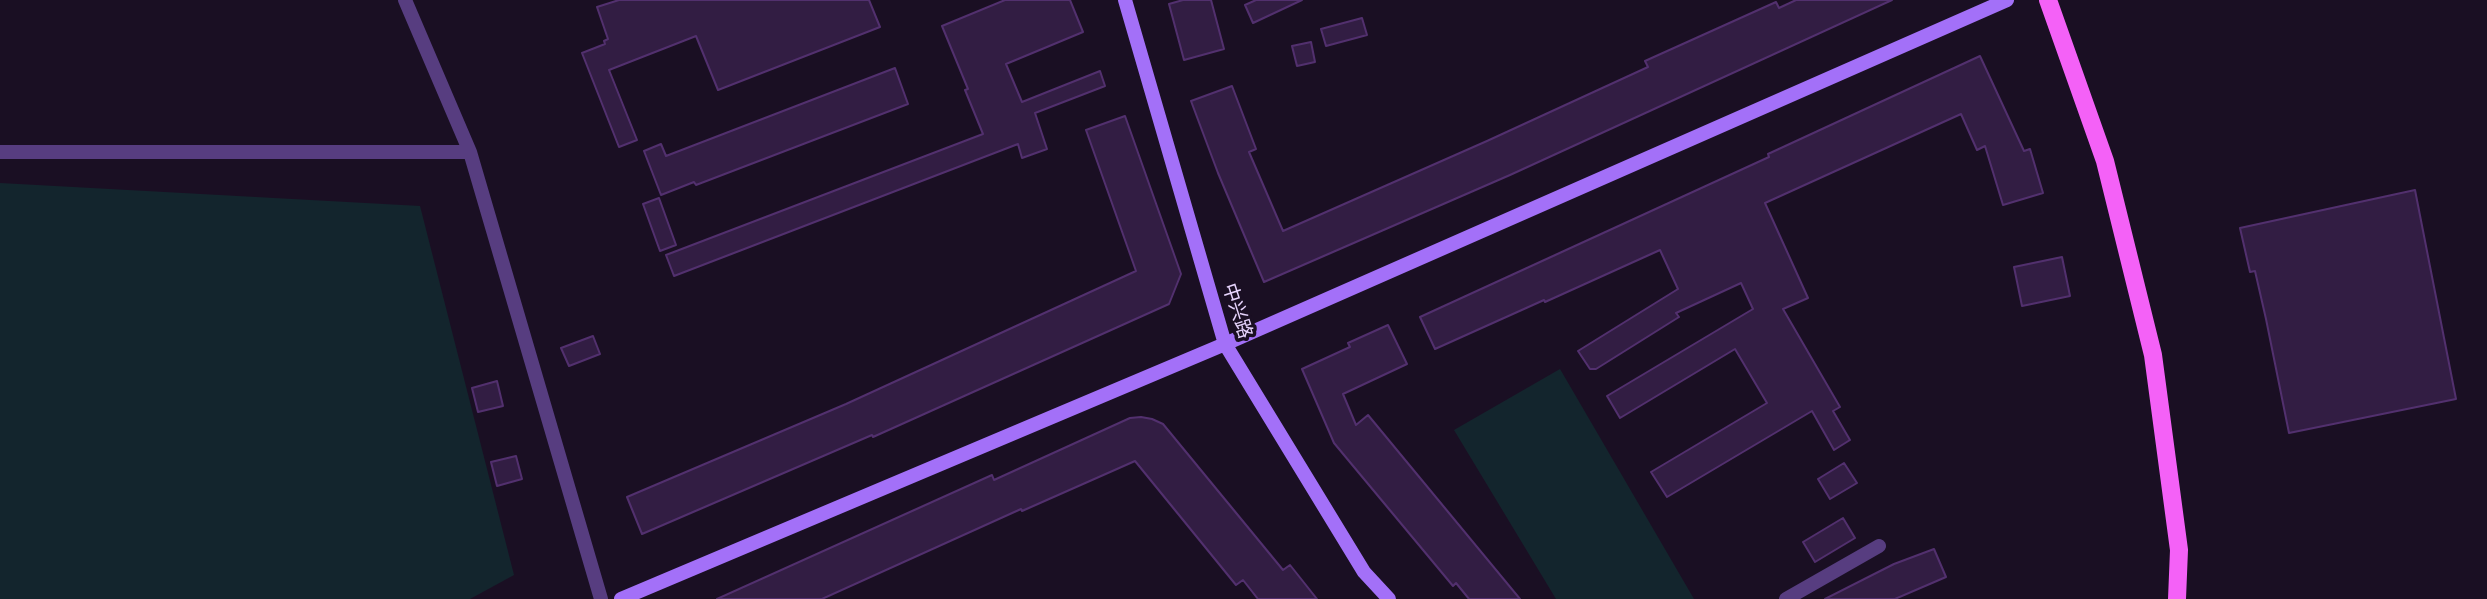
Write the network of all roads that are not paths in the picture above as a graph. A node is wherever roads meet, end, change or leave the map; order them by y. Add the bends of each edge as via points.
1 (405, 0) edge
2 (1125, 0) edge
3 (2007, 0) edge
4 (2048, 0) edge
5 (0, 152) edge
6 (470, 152) junction
7 (1225, 344) junction
8 (1879, 546) dead end
9 (601, 599) edge
10 (621, 599) edge
11 (1390, 599) edge
12 (1786, 599) edge
13 (2178, 599) edge

1 - 6 street
2 - 7 main road, 中兴路
3 - 7 main road
4 - 13 main road via 2105,161 2153,355 2179,550
5 - 6 street
6 - 9 street
7 - 10 main road
7 - 11 main road, 中兴路 via 1364,572
8 - 12 street

